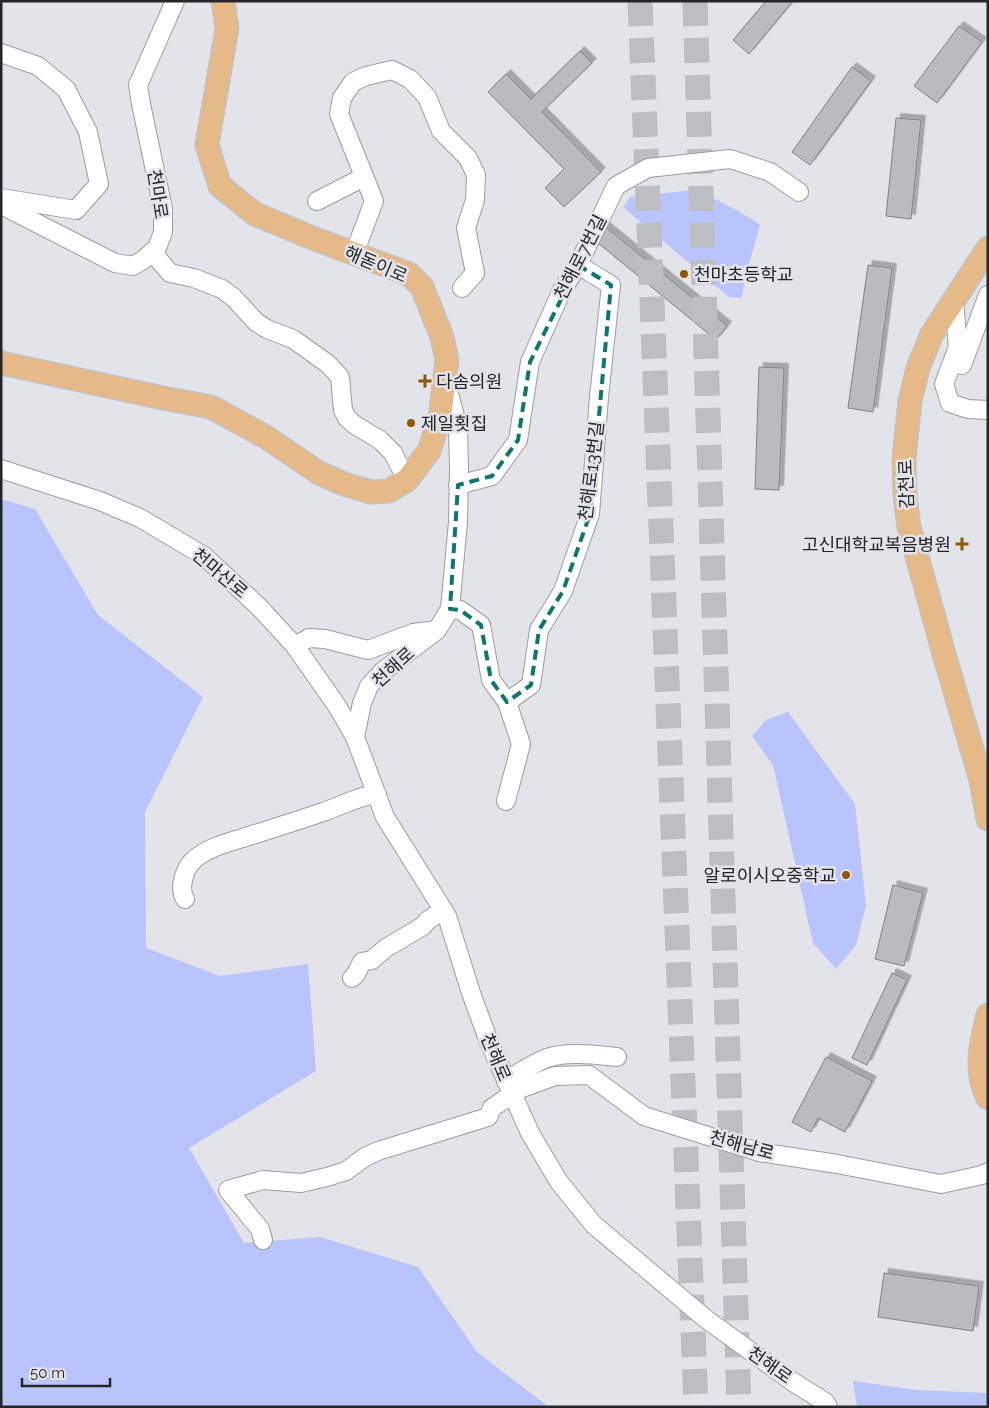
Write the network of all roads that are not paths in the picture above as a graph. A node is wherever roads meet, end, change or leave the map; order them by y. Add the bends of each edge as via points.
1 (175, 1) edge
2 (224, 1) edge
3 (1, 53) edge
4 (364, 177) junction
5 (799, 192) dead end
6 (1, 198) edge
7 (317, 201) dead end
8 (1, 204) edge
9 (988, 248) edge
10 (152, 252) junction
11 (354, 254) junction
12 (578, 265) junction
13 (462, 288) dead end
14 (988, 295) edge
15 (954, 301) junction
16 (1, 363) edge
17 (445, 381) junction
18 (968, 409) junction
19 (988, 410) edge
20 (1, 469) edge
21 (407, 480) junction
22 (458, 484) junction
23 (450, 609) junction
24 (436, 630) junction
25 (295, 646) junction
26 (507, 702) junction
27 (356, 737) junction
28 (377, 794) junction
29 (506, 801) dead end
30 (988, 819) edge
31 (185, 899) dead end
32 (443, 910) junction
33 (352, 978) dead end
34 (988, 1015) edge
35 (618, 1057) dead end
36 (510, 1089) junction
37 (988, 1098) edge
38 (988, 1172) edge
39 (263, 1240) dead end
40 (828, 1407) edge

1 - 10 street, 천마로 via 138,85 163,209 163,232
2 - 11 main road, 해돋이로 via 227,28 206,145 220,186 254,214
3 - 6 street via 38,66 66,89 88,132 99,184 76,210
4 - 7 street
4 - 11 street via 374,201
4 - 13 street via 339,114 342,98 353,82 392,70 410,78 427,97 441,131 468,158 476,175 475,200 466,228 475,273
5 - 12 street, 천해로7번길 via 770,172 730,159 648,168 616,186
8 - 10 street, 천마로 via 115,263 133,266
9 - 15 main road, 감천로
10 - 21 street via 170,273 222,289 256,322 293,339 328,364 340,377 343,410 347,418 393,453
11 - 17 main road, 해돋이로 via 409,274 422,288 442,337 447,360
12 - 22 street, 천해로7번길 via 562,290 530,362 518,440 492,476
12 - 26 street, 천해로13번길 via 611,285 590,514 563,591 539,630 531,685
14 - 18 street via 955,382 956,396
15 - 18 street via 958,347 944,384 950,404
15 - 30 main road, 감천로 via 932,334 918,368 910,401 904,458 905,496 909,527 981,780
16 - 21 main road, 해돋이로 via 211,407 266,437 319,473 371,492 389,491
17 - 21 main road, 해돋이로 via 440,417 429,451
17 - 22 street, 천해로 via 458,427
18 - 19 street
20 - 25 street, 천마산로 via 100,501 140,518 204,556
22 - 23 street, 천해로
23 - 24 street, 천해로
23 - 26 street via 460,610 481,625 492,680
24 - 25 street, 천해로 via 413,633 368,650 309,638
24 - 27 street, 천해로 via 369,686 362,703
25 - 27 street, 천마산로
26 - 29 street via 521,744
27 - 28 street, 천해로
28 - 31 street via 229,842 197,857 190,864 183,882
28 - 32 street, 천해로 via 385,817
32 - 33 street via 372,960 362,962
32 - 36 street, 천해로 via 489,1042
34 - 37 main road via 979,1055
35 - 36 street via 571,1055 548,1058 523,1070
36 - 38 street, 천해남로 via 555,1076 589,1075 644,1116 759,1152 941,1184
36 - 39 street via 488,1117 378,1151 346,1171 301,1183 263,1180 228,1190 260,1229
36 - 40 street, 천해로 via 559,1182 594,1225 706,1319

